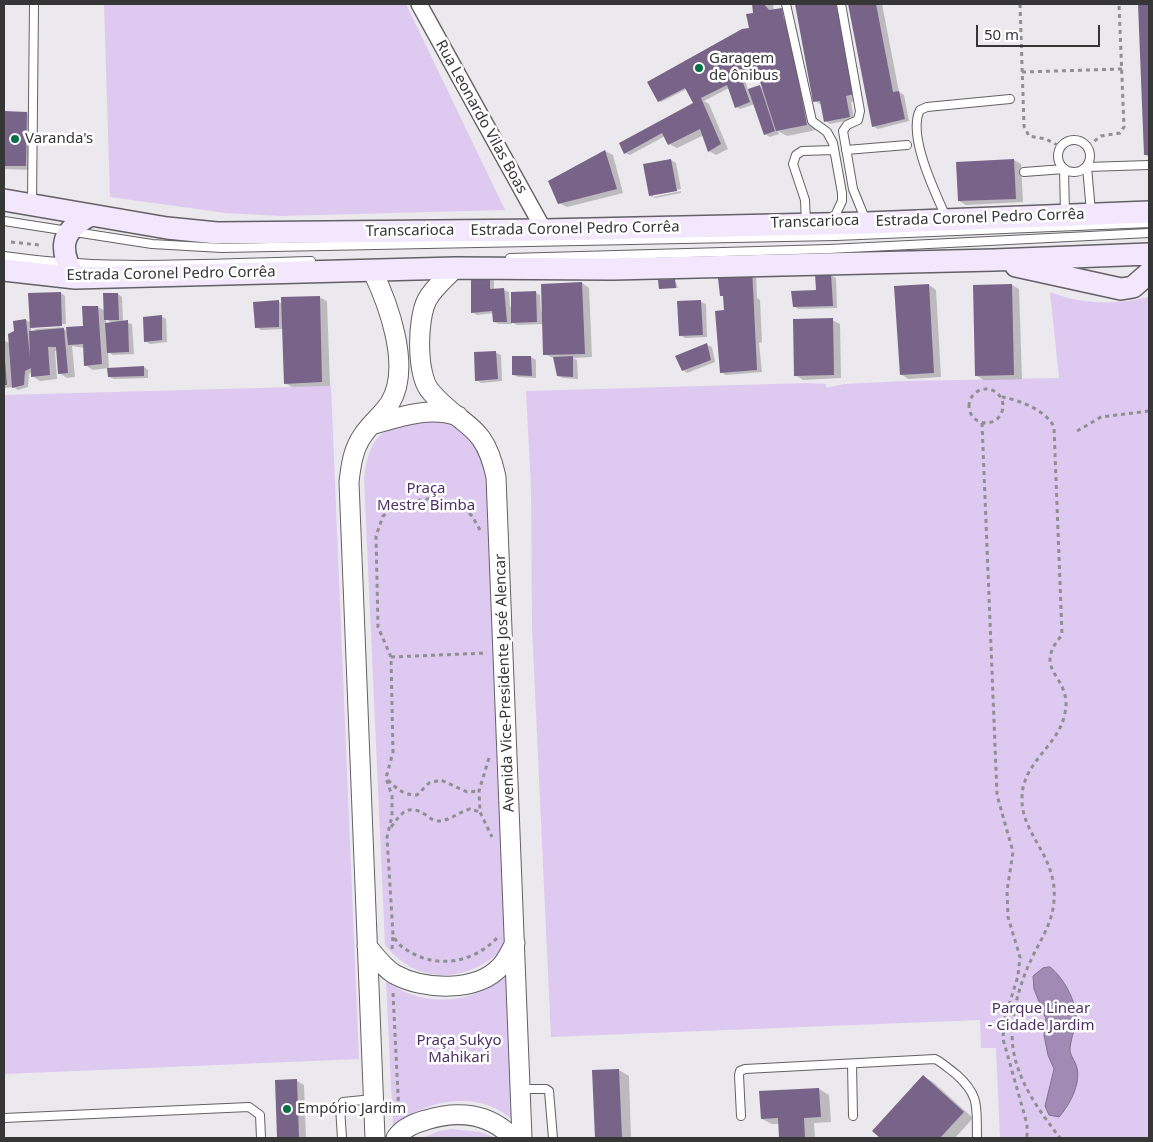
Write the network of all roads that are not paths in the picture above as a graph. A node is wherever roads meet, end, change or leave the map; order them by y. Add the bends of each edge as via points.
1 (34, 4) edge
2 (419, 4) edge
3 (786, 4) edge
4 (841, 4) edge
5 (1010, 99) dead end
6 (906, 145) dead end
7 (845, 146) junction
8 (834, 147) junction
9 (1149, 165) edge
10 (1087, 167) junction
11 (1064, 169) junction
12 (1024, 172) dead end
13 (4, 200) edge
14 (32, 205) junction
15 (1149, 212) edge
16 (1126, 213) junction
17 (1091, 214) junction
18 (91, 215) junction
19 (1066, 215) junction
20 (946, 219) junction
21 (4, 221) edge
22 (866, 223) junction
23 (1149, 223) edge
24 (806, 224) junction
25 (831, 224) junction
26 (544, 230) junction
27 (68, 231) junction
28 (1149, 234) edge
29 (1149, 254) edge
30 (4, 256) edge
31 (497, 258) dead end
32 (994, 260) junction
33 (319, 261) dead end
34 (455, 268) junction
35 (4, 270) edge
36 (372, 270) junction
37 (72, 271) junction
38 (1149, 273) edge
39 (459, 417) junction
40 (371, 425) junction
41 (508, 938) junction
42 (367, 946) junction
43 (852, 1064) junction
44 (520, 1089) junction
45 (373, 1099) junction
46 (741, 1116) dead end
47 (853, 1116) dead end
48 (4, 1118) edge
49 (398, 1136) edge
50 (261, 1138) edge
51 (342, 1138) edge
52 (375, 1138) edge
53 (513, 1138) edge
54 (522, 1138) edge
55 (553, 1138) edge
56 (977, 1138) edge

1 - 14 lane
2 - 26 street, Rua Leonardo Vilas Boas
3 - 8 lane via 812,121 827,132
4 - 7 lane via 860,111 858,120 844,128
5 - 20 lane via 920,110 916,117 925,169
6 - 7 lane
7 - 22 lane via 853,188
8 - 24 lane via 796,154 793,164 805,200
8 - 25 lane via 842,201
9 - 10 lane
10 - 11 lane via 1076,172
10 - 11 lane via 1090,160 1088,146 1076,139 1061,146 1058,157
10 - 17 lane
11 - 12 lane
11 - 19 lane
13 - 14 main road, Estrada Coronel Pedro Corrêa
14 - 18 main road, Estrada Coronel Pedro Corrêa
15 - 16 main road, Estrada Coronel Pedro Corrêa
16 - 17 main road, Estrada Coronel Pedro Corrêa
16 - 23 main road via 1145,218
17 - 19 main road, Estrada Coronel Pedro Corrêa
18 - 26 main road, Estrada Coronel Pedro Corrêa via 217,233
18 - 27 main road
19 - 20 main road, Estrada Coronel Pedro Corrêa
20 - 22 main road, Estrada Coronel Pedro Corrêa
21 - 27 lane, Transcarioca
22 - 25 main road, Estrada Coronel Pedro Corrêa
23 - 27 lane, Transcarioca via 836,236 222,248 152,244
24 - 25 main road, Estrada Coronel Pedro Corrêa
24 - 26 main road, Estrada Coronel Pedro Corrêa
27 - 37 main road via 64,245
28 - 31 lane, Transcarioca via 819,249
29 - 32 main road, Estrada Coronel Pedro Corrêa
30 - 37 lane
32 - 34 main road, Estrada Coronel Pedro Corrêa via 613,269
32 - 38 main road via 1121,289 1133,287
33 - 37 lane
34 - 36 main road, Estrada Coronel Pedro Corrêa
34 - 39 street, Avenida Vice-Presidente José Alencar via 432,293 420,328 427,387
35 - 37 main road, Estrada Coronel Pedro Corrêa
36 - 37 main road, Estrada Coronel Pedro Corrêa
36 - 40 street via 390,310 398,361 395,391
39 - 40 street via 443,412 420,413
39 - 41 street, Avenida Vice-Presidente José Alencar via 484,441 492,457 496,477
40 - 42 street via 352,458 349,482
41 - 42 street via 501,967 467,984 447,987 427,985 392,973
41 - 44 street, Avenida Vice-Presidente José Alencar
42 - 45 street
43 - 46 lane via 740,1071
43 - 47 lane
43 - 56 lane via 928,1059 943,1063 974,1094
44 - 54 street, Avenida Vice-Presidente José Alencar
44 - 55 lane via 549,1091
45 - 51 lane via 343,1102 340,1107
45 - 52 street
48 - 50 lane via 249,1107 260,1115
49 - 53 street via 416,1123 452,1114 472,1115 491,1121

